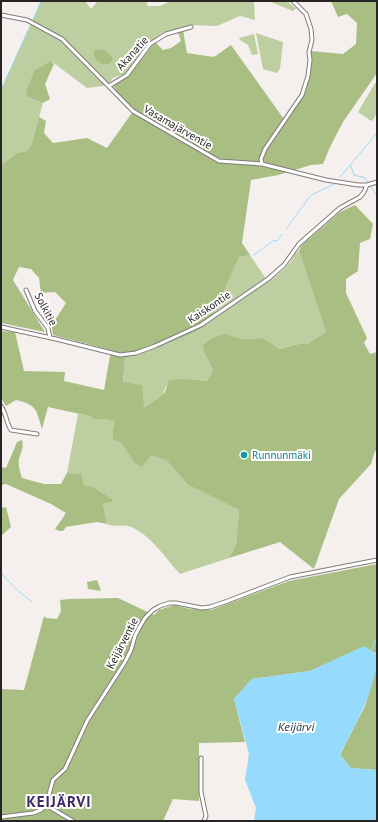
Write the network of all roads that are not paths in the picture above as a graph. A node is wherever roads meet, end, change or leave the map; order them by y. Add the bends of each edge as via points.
1 (293, 1) edge
2 (1, 15) edge
3 (191, 27) dead end
4 (109, 86) junction
5 (262, 164) junction
6 (377, 182) edge
7 (366, 185) junction
8 (26, 290) dead end
9 (1, 327) edge
10 (50, 338) junction
11 (1, 406) edge
12 (37, 434) dead end
13 (377, 560) edge
14 (201, 758) dead end
15 (46, 805) junction
16 (7, 816) junction
17 (1, 817) edge
18 (10, 821) edge
19 (73, 821) edge
20 (204, 821) edge

1 - 5 street via 306,14 311,29 308,76 302,95 265,148
2 - 4 street, Vasamajärventie via 27,20 62,39
3 - 4 street, Akanatie via 166,34 150,44 127,75
4 - 5 street, Vasamajärventie via 133,111 219,161
5 - 7 street, Vasamajärventie via 326,180
6 - 7 street, Vasamajärventie
7 - 10 street, Kaiskontie via 360,197 340,208 296,247 284,265 268,279 192,330 125,355
8 - 10 street, Solkitie via 35,311 48,328
9 - 10 street, Kaiskontie
11 - 12 street via 11,430
13 - 15 street, Keijärventie via 290,577 202,608 169,603 153,610 139,628 125,662 87,721 65,769 53,780
14 - 20 street via 201,792 206,816
15 - 16 street via 33,813
15 - 19 street
16 - 17 street
16 - 18 street

